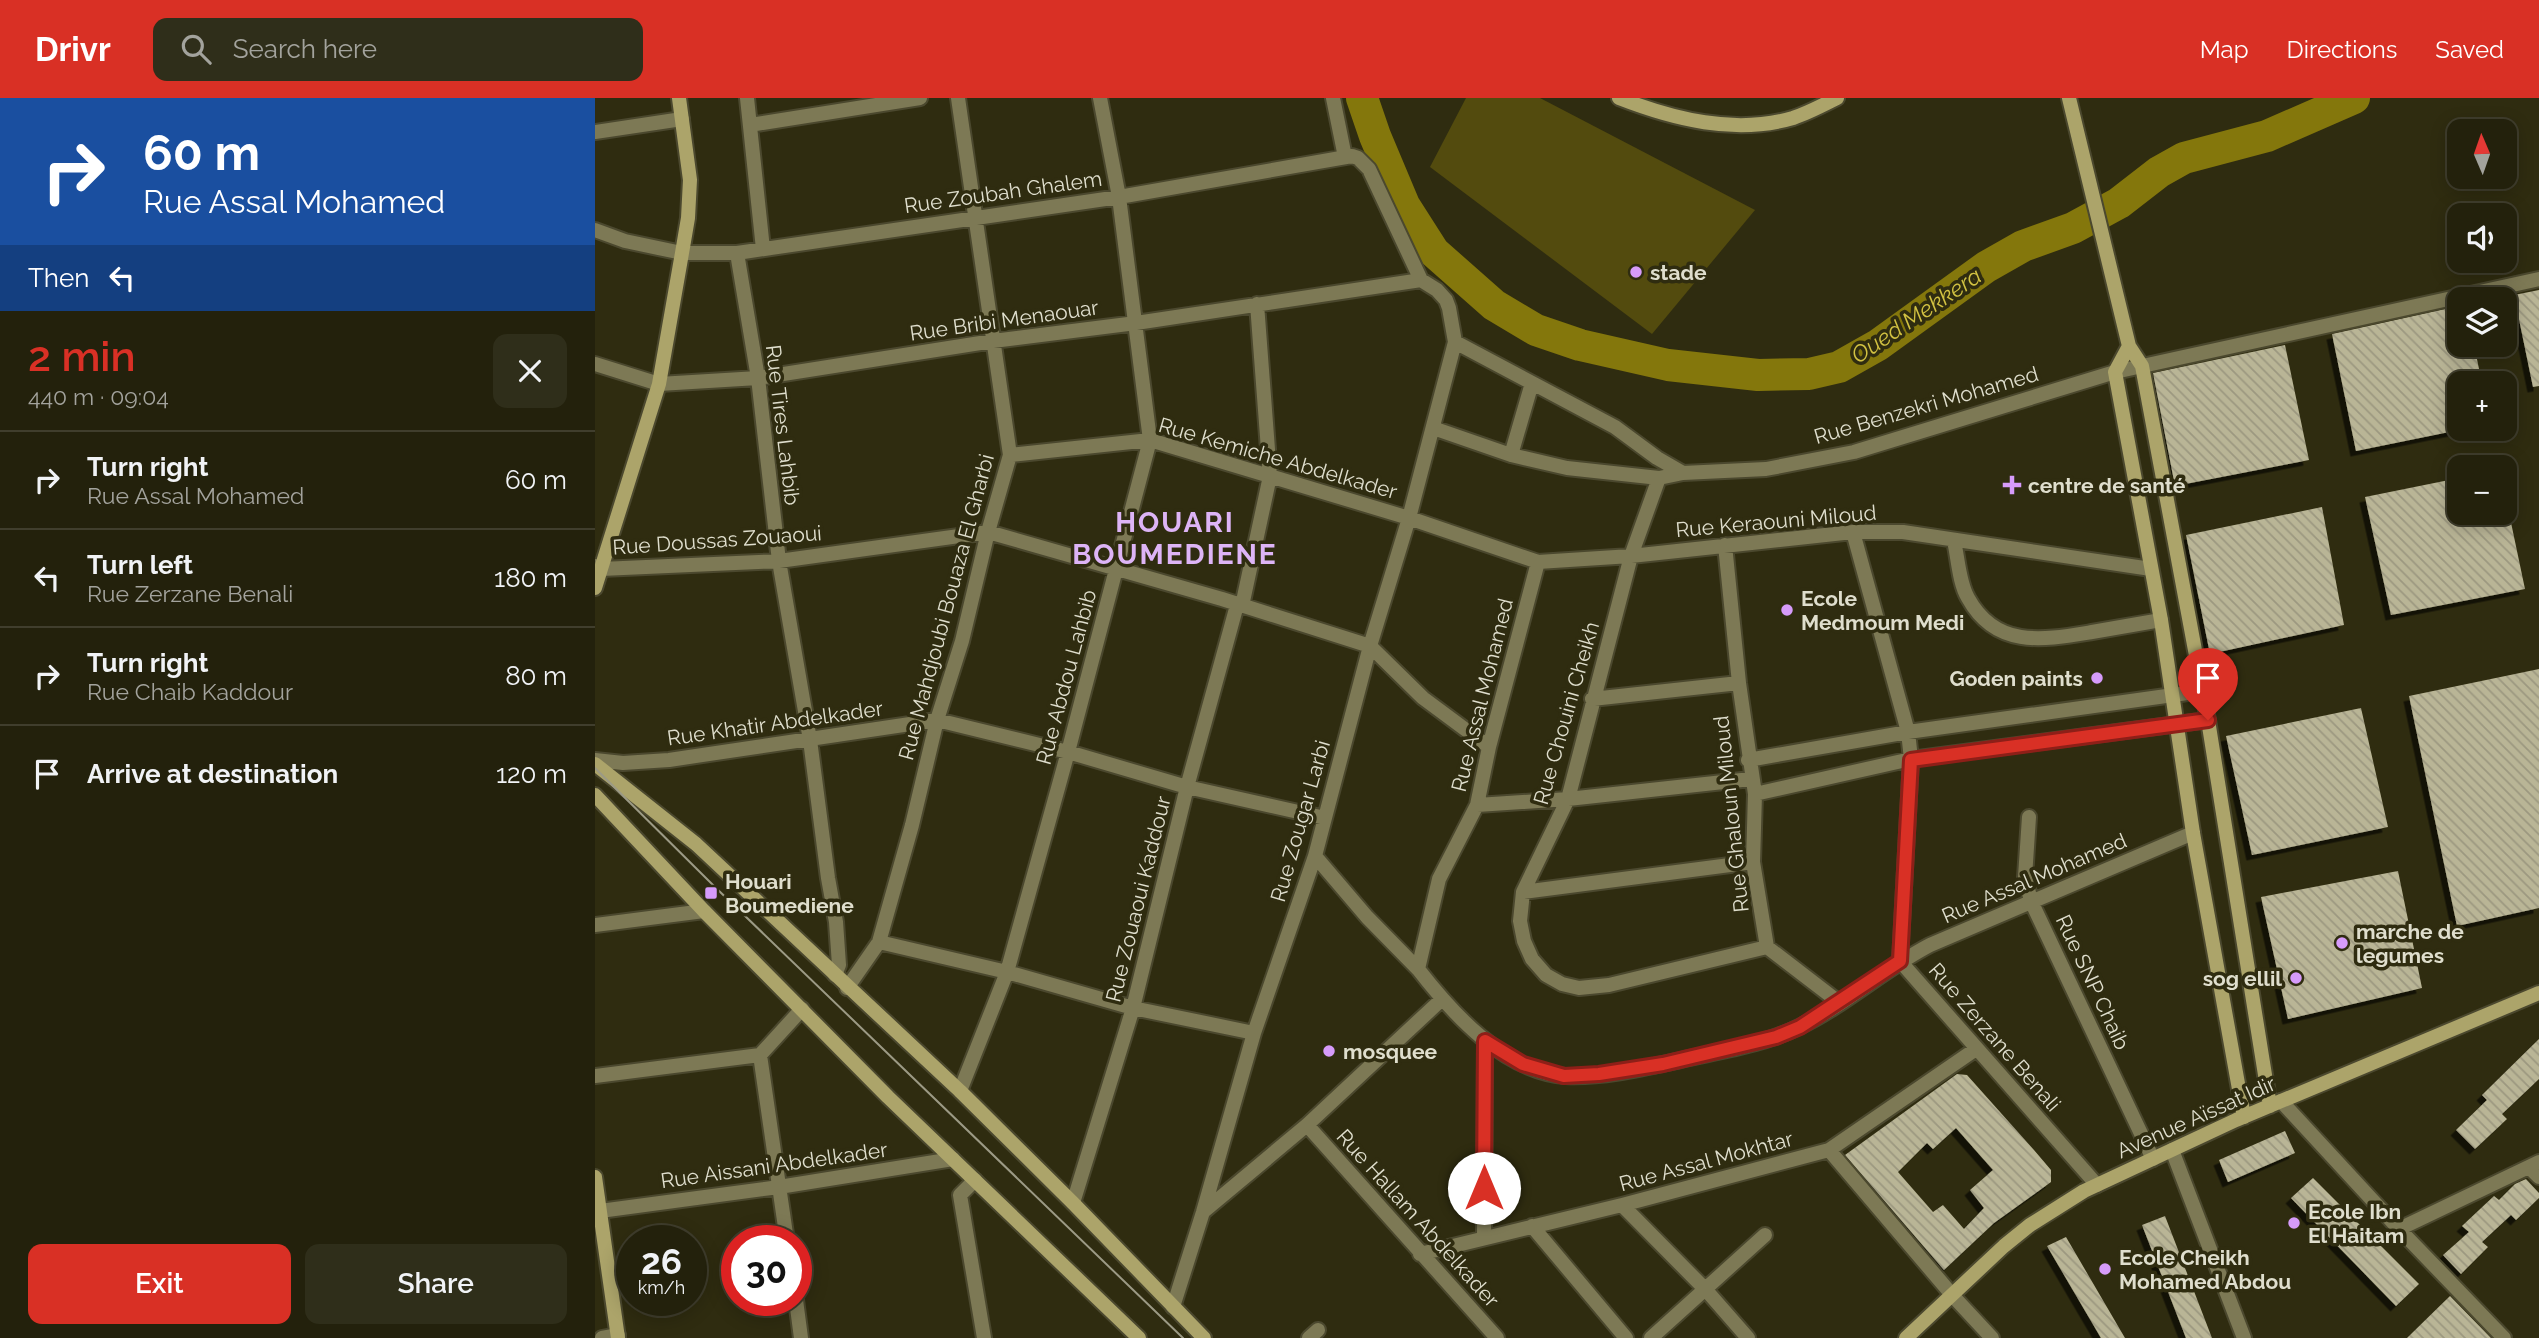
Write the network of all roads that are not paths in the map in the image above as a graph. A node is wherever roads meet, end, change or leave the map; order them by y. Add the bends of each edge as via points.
1 (680, 98) edge
2 (747, 98) edge
3 (920, 98) edge
4 (958, 98) edge
5 (1101, 98) edge
6 (1333, 98) edge
7 (1619, 98) edge
8 (1837, 98) edge
9 (1646, 102) edge
10 (2069, 103) edge
11 (682, 119) junction
12 (750, 125) junction
13 (595, 132) edge
14 (1345, 157) junction
15 (1119, 197) junction
16 (976, 216) junction
17 (595, 230) edge
18 (763, 249) junction
19 (682, 253) junction
20 (737, 253) junction
21 (2539, 279) edge
22 (1421, 280) junction
23 (1257, 304) junction
24 (1136, 324) junction
25 (993, 341) junction
26 (1455, 342) junction
27 (2129, 346) junction
28 (595, 364) edge
29 (2142, 366) junction
30 (2115, 372) junction
31 (758, 378) junction
32 (1532, 383) junction
33 (659, 384) junction
34 (1433, 428) junction
35 (1150, 440) junction
36 (1511, 454) junction
37 (1010, 455) junction
38 (1683, 473) junction
39 (1270, 476) junction
40 (1660, 478) junction
41 (1409, 518) junction
42 (988, 532) junction
43 (1853, 532) junction
44 (1954, 541) junction
45 (1725, 545) junction
46 (1631, 556) junction
47 (779, 561) junction
48 (1538, 562) junction
49 (598, 567) edge
50 (1117, 568) junction
51 (2151, 569) junction
52 (595, 588) edge
53 (1240, 605) junction
54 (2161, 620) junction
55 (1370, 646) junction
56 (1739, 683) junction
57 (2202, 691) junction
58 (2173, 696) junction
59 (1592, 699) junction
60 (937, 720) junction
61 (2208, 720) junction
62 (2178, 726) junction
63 (1908, 732) junction
64 (810, 740) junction
65 (1489, 747) junction
66 (1068, 752) junction
67 (1748, 760) junction
68 (1911, 760) junction
69 (595, 762) edge
70 (1751, 779) junction
71 (1187, 787) junction
72 (1755, 794) junction
73 (595, 795) edge
74 (1568, 799) junction
75 (1477, 805) junction
76 (2029, 817) dead end
77 (1325, 818) junction
78 (2193, 833) junction
79 (1315, 856) junction
80 (1753, 862) junction
81 (1523, 892) junction
82 (2032, 901) junction
83 (704, 911) junction
84 (595, 925) edge
85 (879, 942) junction
86 (1767, 947) junction
87 (1900, 961) junction
88 (1418, 969) junction
89 (1007, 972) junction
90 (835, 975) junction
91 (847, 988) junction
92 (2539, 993) edge
93 (1441, 1000) junction
94 (1840, 1003) junction
95 (1133, 1008) junction
96 (801, 1009) junction
97 (1254, 1033) junction
98 (1485, 1041) junction
99 (1976, 1049) junction
100 (760, 1055) junction
101 (595, 1076) edge
102 (960, 1091) junction
103 (2276, 1103) junction
104 (2244, 1117) junction
105 (1307, 1125) junction
106 (1829, 1150) junction
107 (2172, 1150) junction
108 (953, 1159) junction
109 (2153, 1159) junction
110 (2536, 1169) edge
111 (595, 1177) edge
112 (975, 1180) junction
113 (2097, 1185) junction
114 (779, 1187) junction
115 (1073, 1203) junction
116 (598, 1204) edge
117 (1622, 1205) junction
118 (1203, 1212) junction
119 (785, 1225) edge
120 (1532, 1226) junction
121 (2399, 1229) junction
122 (1765, 1235) dead end
123 (1484, 1237) junction
124 (1420, 1254) junction
125 (1706, 1290) junction
126 (1953, 1296) junction
127 (1173, 1307) junction
128 (798, 1316) edge
129 (1492, 1336) edge
130 (618, 1337) edge
131 (601, 1338) edge
132 (801, 1338) edge
133 (984, 1338) edge
134 (1139, 1338) edge
135 (1204, 1338) edge
136 (1626, 1338) edge
137 (1651, 1338) edge
138 (1748, 1338) edge
139 (1906, 1338) edge
140 (1992, 1338) edge
141 (2244, 1338) edge
142 (2504, 1338) edge

1 - 11 street
2 - 12 street
3 - 12 street
4 - 16 street, Rue Mahdjoubi Bouaza El Gharbi
5 - 15 street, Rue Abdou Lahbib
6 - 14 street
7 - 9 street
8 - 9 street via 1791,118 1737,124 1694,122
10 - 27 street
11 - 13 street
11 - 19 street via 690,180
12 - 18 street
14 - 15 street, Rue Zoubah Ghalem
14 - 22 street via 1358,158 1369,169
15 - 16 street, Rue Zoubah Ghalem
15 - 24 street, Rue Abdou Lahbib
16 - 18 street, Rue Zoubah Ghalem
16 - 25 street, Rue Mahdjoubi Bouaza El Gharbi
17 - 19 street, Rue Zoubah Ghalem
18 - 20 street, Rue Zoubah Ghalem
19 - 20 street, Rue Zoubah Ghalem
19 - 33 street
20 - 31 street, Rue Tires Lahbib
21 - 29 street, Rue Benzekri Mohamed
22 - 23 street, Rue Bribi Menaouar
22 - 26 street via 1446,300
23 - 24 street, Rue Bribi Menaouar
23 - 39 street, Rue Zouaoui Kaddour
24 - 25 street, Rue Bribi Menaouar
24 - 35 street, Rue Abdou Lahbib
25 - 31 street, Rue Bribi Menaouar
25 - 37 street, Rue Mahdjoubi Bouaza El Gharbi
26 - 32 street
26 - 34 street, Rue Zougar Larbi
27 - 29 street
27 - 30 street
28 - 33 street, Rue Bribi Menaouar
29 - 30 street, Rue Benzekri Mohamed
29 - 57 street
30 - 38 street, Rue Benzekri Mohamed via 1854,452 1766,470
30 - 51 street
31 - 33 street, Rue Bribi Menaouar
31 - 47 street, Rue Tires Lahbib
32 - 36 street
32 - 38 street via 1615,427
33 - 49 street
34 - 36 street, Rue Benzekri Mohamed
34 - 41 street, Rue Zougar Larbi
35 - 37 street, Rue Kemiche Abdelkader
35 - 39 street, Rue Kemiche Abdelkader
35 - 50 street, Rue Abdou Lahbib
36 - 40 street, Rue Benzekri Mohamed via 1567,468
37 - 42 street, Rue Mahdjoubi Bouaza El Gharbi
38 - 40 street, Rue Benzekri Mohamed
39 - 41 street, Rue Kemiche Abdelkader
39 - 53 street, Rue Zouaoui Kaddour
40 - 46 street, Rue Chouini Cheikh
41 - 48 street, Rue Keraouni Miloud
41 - 55 street, Rue Zougar Larbi
42 - 47 street, Rue Doussas Zouaoui
42 - 50 street, Rue Doussas Zouaoui
42 - 60 street, Rue Mahdjoubi Bouaza El Gharbi
43 - 44 street, Rue Keraouni Miloud via 1903,532
43 - 45 street, Rue Keraouni Miloud
43 - 63 street, Rue Zerzane Benali
44 - 51 street, Rue Keraouni Miloud
44 - 54 street via 1966,595 1989,625 2011,635 2052,638
45 - 46 street, Rue Keraouni Miloud
45 - 56 street, Rue Ghaloun Miloud
46 - 48 street, Rue Keraouni Miloud
46 - 59 street, Rue Chouini Cheikh
47 - 49 street, Rue Doussas Zouaoui
47 - 64 street, Rue Tires Lahbib
48 - 65 street, Rue Assal Mohamed
49 - 52 street
50 - 53 street, Rue Doussas Zouaoui
50 - 66 street, Rue Abdou Lahbib
51 - 54 street
53 - 55 street, Rue Doussas Zouaoui
53 - 71 street, Rue Zouaoui Kaddour
54 - 58 street
55 - 65 street via 1423,698
55 - 77 street, Rue Zougar Larbi
56 - 59 street
56 - 67 street, Rue Ghaloun Miloud
57 - 58 street
57 - 61 street
58 - 62 street
58 - 63 street
59 - 74 street, Rue Chouini Cheikh
60 - 64 street, Rue Khatir Abdelkader
60 - 66 street, Rue Khatir Abdelkader
60 - 85 street, Rue Mahdjoubi Bouaza El Gharbi
61 - 62 street
61 - 103 street
62 - 68 street
62 - 78 street
63 - 67 street
63 - 68 street, Rue Zerzane Benali
64 - 69 street, Rue Khatir Abdelkader via 669,760
64 - 90 street, Rue Tires Lahbib via 837,922 839,965
65 - 75 street, Rue Assal Mohamed
66 - 71 street, Rue Khatir Abdelkader
66 - 89 street, Rue Abdou Lahbib
67 - 70 street, Rue Ghaloun Miloud
68 - 72 street
68 - 87 street, Rue Zerzane Benali
69 - 90 street via 696,845
70 - 72 street, Rue Ghaloun Miloud
70 - 74 street
71 - 77 street, Rue Khatir Abdelkader
71 - 95 street, Rue Zouaoui Kaddour
72 - 80 street, Rue Ghaloun Miloud
73 - 83 street
74 - 75 street
74 - 81 street, Rue Chouini Cheikh
75 - 88 street, Rue Assal Mohamed via 1439,879
76 - 82 street, Rue SNP Chaib via 2025,877
77 - 79 street, Rue Zougar Larbi
78 - 82 street, Rue Assal Mohamed
78 - 104 street
79 - 88 street
79 - 97 street, Rue Zougar Larbi
80 - 81 street
80 - 86 street, Rue Ghaloun Miloud
81 - 86 street, Rue Chouini Cheikh via 1520,921 1532,959 1546,975 1579,988
82 - 87 street, Rue Assal Mohamed
82 - 109 street, Rue SNP Chaib
83 - 84 street
83 - 96 street
85 - 89 street
85 - 91 street, Rue Mahdjoubi Bouaza El Gharbi
86 - 94 street
87 - 94 street, Rue Assal Mohamed
87 - 99 street, Rue Zerzane Benali
88 - 93 street, Rue Assal Mohamed
89 - 95 street
89 - 102 street, Rue Abdou Lahbib
90 - 91 street
91 - 102 street
92 - 103 street, Avenue Aïssat Idir
93 - 98 street, Rue Assal Mohamed
93 - 105 street
94 - 98 street, Rue Assal Mohamed via 1776,1037 1599,1074 1564,1076 1543,1071
95 - 97 street
95 - 115 street, Rue Zouaoui Kaddour
96 - 100 street
96 - 108 street
97 - 118 street, Rue Zougar Larbi
98 - 123 street
99 - 106 street, Rue Assal Mokhtar
99 - 113 street, Rue Zerzane Benali
100 - 101 street
100 - 114 street
102 - 115 street
103 - 104 street, Avenue Aïssat Idir
103 - 121 street
104 - 107 street, Avenue Aïssat Idir
105 - 118 street
105 - 124 street, Rue Hallam Abdelkader
106 - 117 street, Rue Assal Mokhtar
106 - 126 street
107 - 109 street, Avenue Aïssat Idir
107 - 141 street
108 - 112 street
108 - 114 street, Rue Aissani Abdelkader
109 - 113 street, Avenue Aïssat Idir
110 - 121 street
111 - 116 street
112 - 133 street via 960,1195
112 - 134 street
113 - 126 street, Avenue Aïssat Idir via 2031,1225
114 - 116 street, Rue Aissani Abdelkader
114 - 119 street
115 - 127 street
116 - 130 street
117 - 120 street, Rue Assal Mokhtar
117 - 125 street
118 - 127 street, Rue Zougar Larbi
120 - 123 street, Rue Assal Mokhtar
120 - 136 street
121 - 142 street
122 - 125 street
123 - 124 street, Rue Assal Mokhtar
124 - 129 street, Rue Hallam Abdelkader
125 - 137 street
125 - 138 street
126 - 139 street, Avenue Aïssat Idir
126 - 140 street
127 - 135 street
128 - 132 street
130 - 131 street

